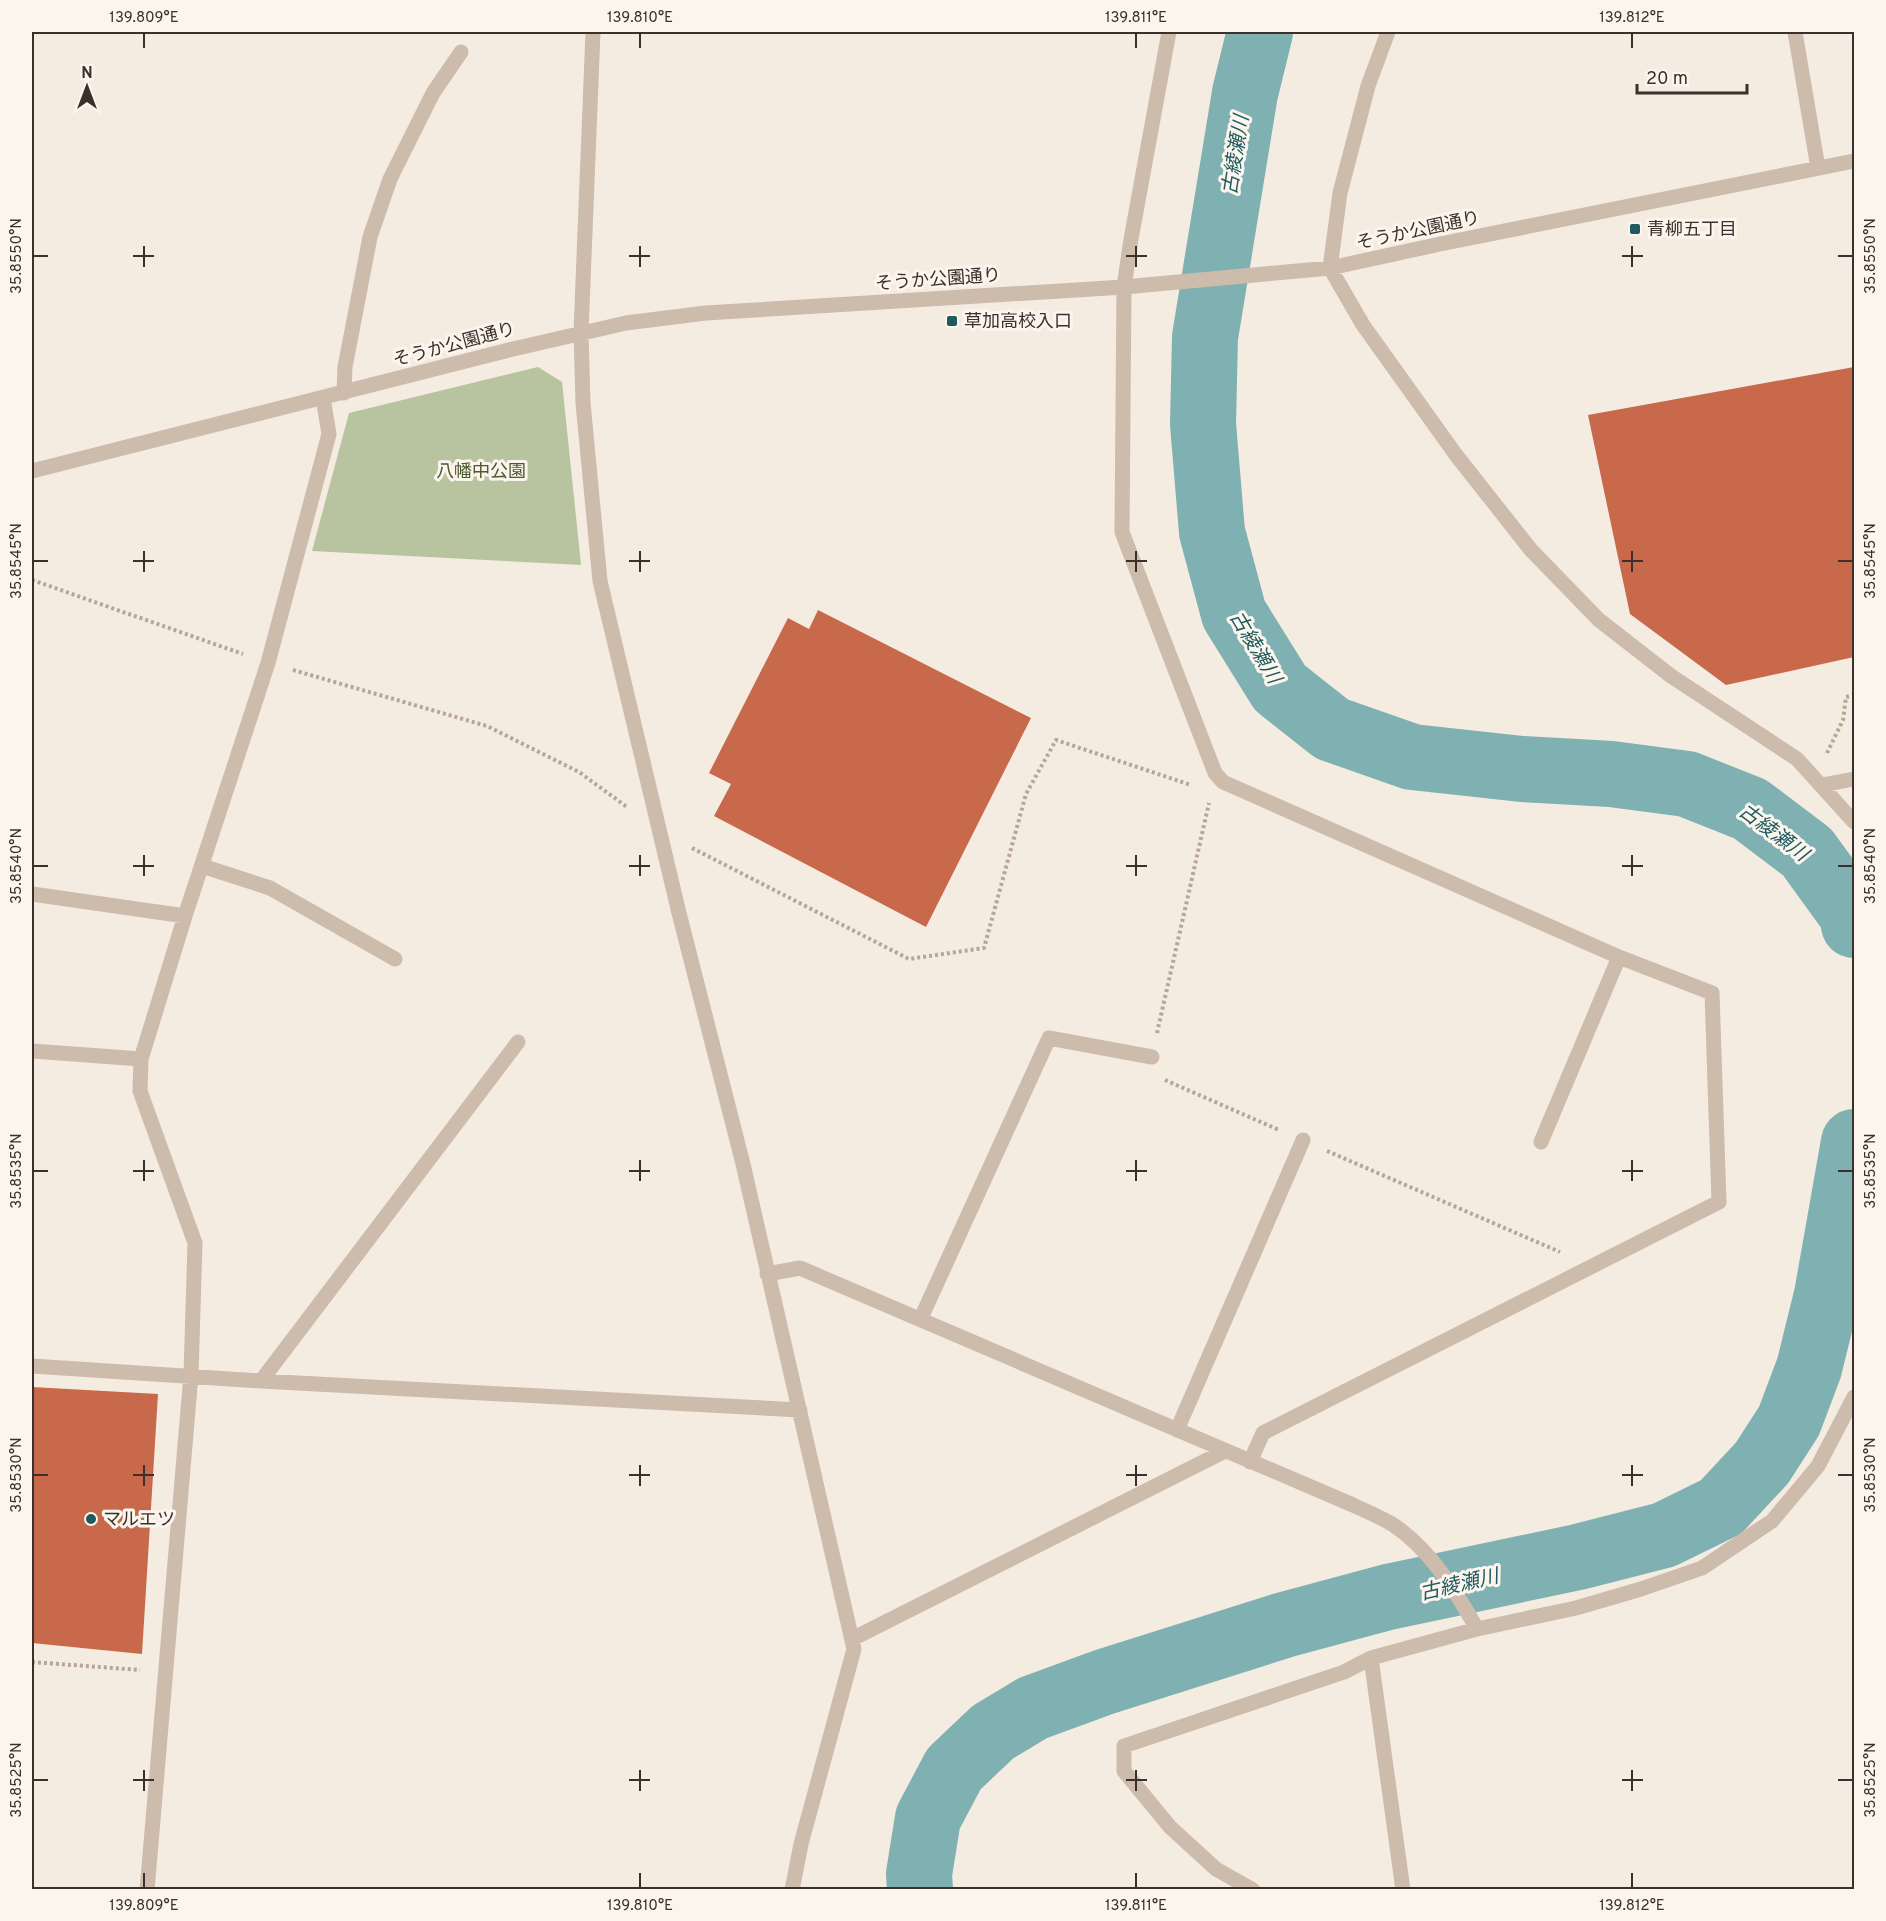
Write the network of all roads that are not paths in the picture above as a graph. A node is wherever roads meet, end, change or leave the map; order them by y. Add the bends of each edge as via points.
1 (593, 32) edge
2 (1169, 32) edge
3 (1388, 32) edge
4 (1795, 32) edge
5 (461, 52) dead end
6 (1854, 160) edge
7 (1818, 168) junction
8 (1330, 268) junction
9 (1124, 287) junction
10 (581, 333) junction
11 (344, 393) junction
12 (323, 398) junction
13 (32, 471) edge
14 (1854, 779) edge
15 (1819, 781) junction
16 (1854, 822) edge
17 (202, 866) junction
18 (32, 894) edge
19 (185, 916) junction
20 (1619, 957) junction
21 (395, 958) dead end
22 (518, 1042) dead end
23 (32, 1051) edge
24 (1152, 1057) road end
25 (141, 1059) junction
26 (1303, 1140) road end
27 (1540, 1142) dead end
28 (767, 1274) junction
29 (921, 1318) junction
30 (32, 1366) edge
31 (191, 1375) junction
32 (261, 1381) junction
33 (1854, 1398) edge
34 (800, 1410) junction
35 (1177, 1430) junction
36 (1225, 1451) junction
37 (1250, 1462) junction
38 (1477, 1629) junction
39 (852, 1640) junction
40 (1371, 1658) junction
41 (147, 1890) edge
42 (792, 1890) edge
43 (1253, 1890) edge
44 (1403, 1890) edge

1 - 10 street
2 - 9 street
3 - 8 street via 1368,86 1340,194
4 - 7 street
5 - 11 street via 433,93 390,179 370,237 345,367
6 - 7 street, そうか公園通り
7 - 8 street, そうか公園通り
8 - 9 street, そうか公園通り
8 - 15 street via 1363,325 1531,550 1599,620 1671,676 1797,759
9 - 10 street, そうか公園通り via 706,313
9 - 20 street via 1122,532 1215,773 1223,782
10 - 11 street, そうか公園通り
10 - 28 street via 583,403 600,581
11 - 12 street, そうか公園通り
12 - 13 street, そうか公園通り
12 - 17 street via 329,434 268,663
14 - 15 street
15 - 16 street
17 - 19 street
17 - 21 street via 270,888
18 - 19 street
19 - 25 street
20 - 27 street
20 - 37 street via 1712,993 1719,1202 1263,1433
22 - 32 street
23 - 25 street
24 - 29 street via 1049,1038
25 - 31 street via 140,1091 195,1243
26 - 35 street
28 - 29 street via 800,1268
28 - 34 street
29 - 35 street
30 - 31 street
31 - 32 street
31 - 41 street
32 - 34 street
33 - 38 street via 1818,1466 1772,1521 1702,1568 1576,1608
34 - 39 street
35 - 36 street
36 - 37 street
36 - 39 street
37 - 38 street via 1392,1524 1428,1555
38 - 40 street
39 - 42 street via 854,1649
40 - 43 street via 1344,1672 1124,1746 1124,1770 1170,1827 1216,1869
40 - 44 street

